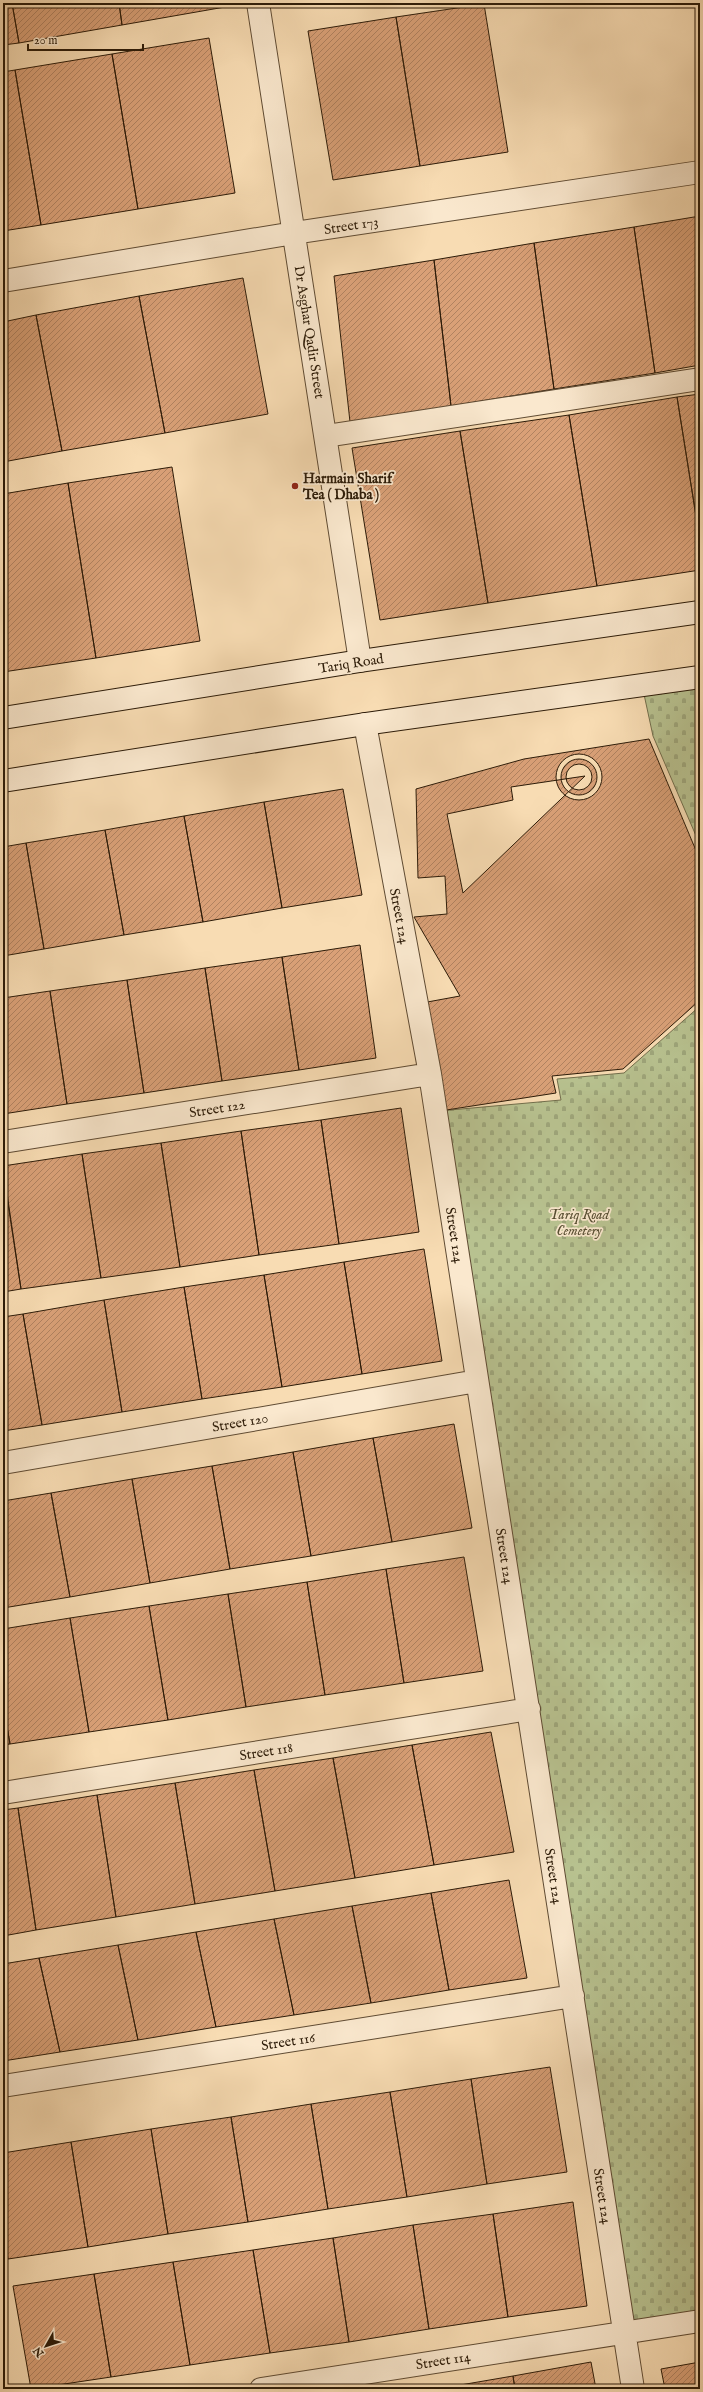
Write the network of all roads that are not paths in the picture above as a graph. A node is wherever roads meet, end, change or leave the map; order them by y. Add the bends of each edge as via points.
1 (258, 3) edge
2 (700, 172) edge
3 (294, 233) junction
4 (3, 281) edge
5 (700, 379) edge
6 (326, 436) junction
7 (700, 612) edge
8 (360, 661) junction
9 (700, 677) edge
10 (3, 718) edge
11 (365, 724) junction
12 (3, 781) edge
13 (430, 1074) junction
14 (3, 1142) edge
15 (477, 1381) junction
16 (3, 1463) edge
17 (528, 1709) junction
18 (3, 1793) edge
19 (573, 1996) junction
20 (3, 2086) edge
21 (700, 2321) edge
22 (624, 2332) junction
23 (261, 2389) edge
24 (633, 2389) edge

1 - 3 street, Dr Asghar Qadir Street
2 - 3 street, Street 173
3 - 4 street, Street 173
3 - 6 street, Dr Asghar Qadir Street
5 - 6 street
6 - 8 street, Dr Asghar Qadir Street
7 - 8 street, Tariq Road
8 - 10 street, Tariq Road
9 - 11 street
11 - 12 street
11 - 13 street, Street 124
13 - 14 street, Street 122
13 - 15 street, Street 124
15 - 16 street, Street 120
15 - 17 street, Street 124
17 - 18 street, Street 118
17 - 19 street, Street 124
19 - 20 street, Street 116
19 - 22 street, Street 124
21 - 22 street, Street 114
22 - 23 street, Street 114
22 - 24 street, Street 124

